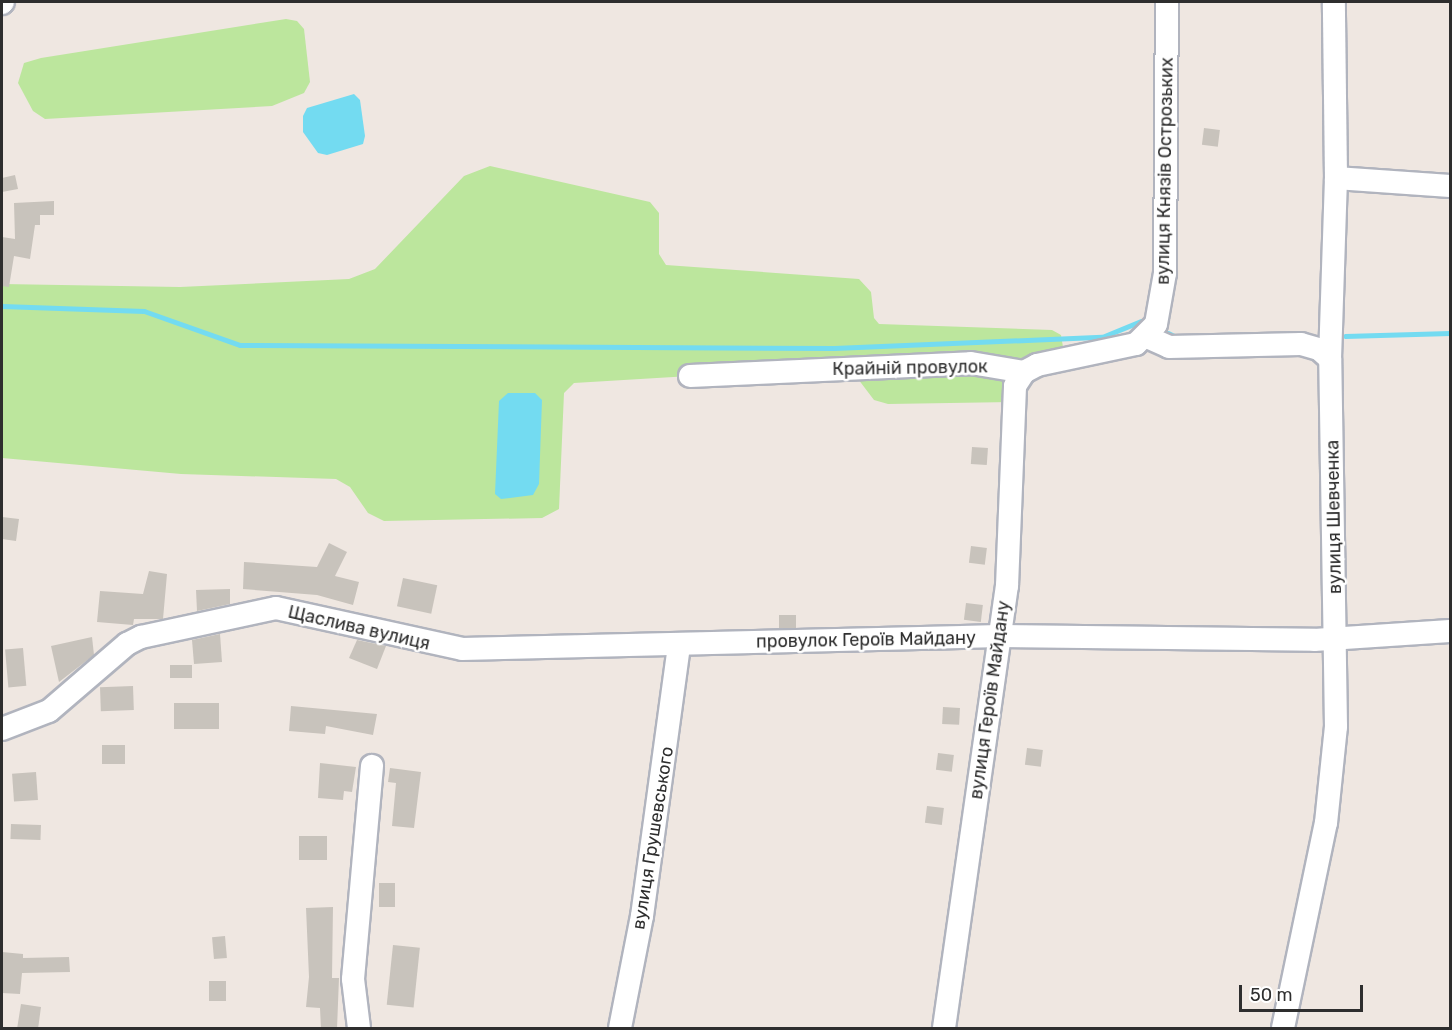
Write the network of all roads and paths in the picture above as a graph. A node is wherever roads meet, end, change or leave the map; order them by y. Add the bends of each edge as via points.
1 (1167, 2) edge
2 (1334, 2) edge
3 (1336, 178) junction
4 (1450, 186) edge
5 (1147, 337) junction
6 (1330, 359) junction
7 (1024, 372) junction
8 (690, 376) dead end
9 (1450, 631) edge
10 (1000, 636) junction
11 (1337, 637) junction
12 (679, 646) junction
13 (462, 649) joint
14 (2, 729) edge
15 (372, 766) dead end
16 (359, 1029) edge
17 (620, 1029) edge
18 (944, 1029) edge
19 (1283, 1029) edge

1 - 5 street, вулиця Князів Острозьких via 1164,285 1159,317
2 - 3 street, вулиця Шевченка
3 - 4 street
3 - 6 street, вулиця Шевченка
5 - 6 street via 1169,347 1301,344 1319,349
5 - 7 street via 1125,349 1055,360
6 - 11 street, вулиця Шевченка
7 - 8 street, Крайній провулок via 971,363
7 - 10 street, вулиця Героїв Майдану via 1015,386 1012,402 1007,586
9 - 11 street, провулок Героїв Майдану
10 - 11 street, провулок Героїв Майдану via 1314,640
10 - 12 street, провулок Героїв Майдану
10 - 18 street, вулиця Героїв Майдану
11 - 19 street, вулиця Шевченка via 1332,779 1316,882
12 - 13 street, провулок Героїв Майдану
12 - 17 street, вулиця Грушевського via 642,916
13 - 14 street, Щаслива вулиця via 293,610 261,610 127,644 49,711
15 - 16 street via 353,979

